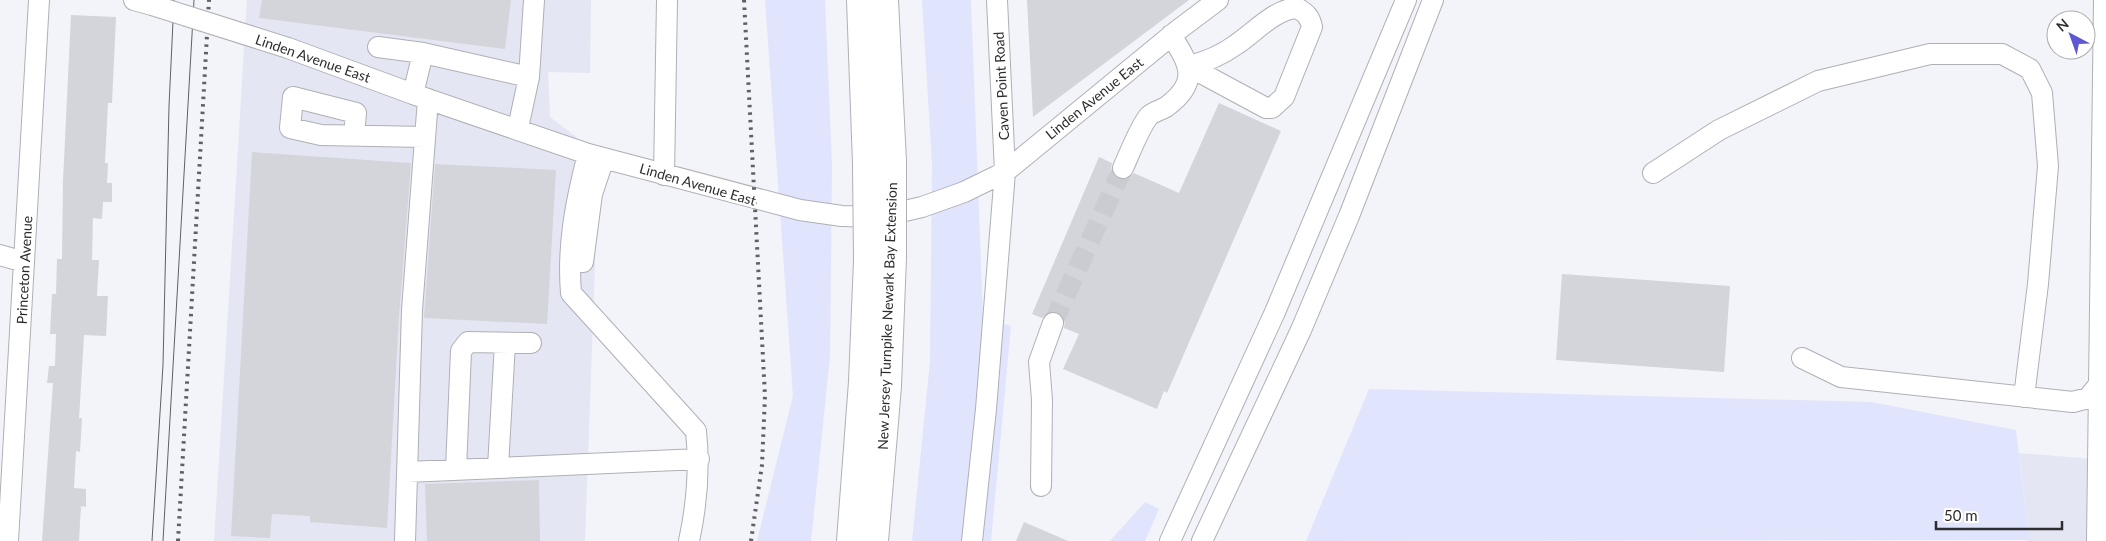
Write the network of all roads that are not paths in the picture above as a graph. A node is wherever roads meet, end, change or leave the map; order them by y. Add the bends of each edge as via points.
1 (40, 0) edge
2 (534, 0) edge
3 (667, 0) edge
4 (861, 0) edge
5 (884, 0) edge
6 (997, 0) edge
7 (1218, 0) edge
8 (1406, 0) edge
9 (1433, 0) edge
10 (2104, 0) edge
11 (143, 3) edge
12 (1171, 36) junction
13 (378, 47) dead end
14 (423, 54) junction
15 (1188, 66) junction
16 (528, 77) junction
17 (421, 97) junction
18 (518, 128) junction
19 (354, 135) dead end
20 (2104, 135) edge
21 (425, 137) junction
22 (596, 156) junction
23 (880, 163) junction
24 (1123, 168) tunnel mouth
25 (1005, 172) junction
26 (1653, 172) dead end
27 (664, 175) junction
28 (0, 255) edge
29 (880, 258) junction
30 (24, 262) junction
31 (1053, 323) tunnel mouth
32 (505, 343) junction
33 (531, 343) dead end
34 (1802, 358) dead end
35 (2101, 382) junction
36 (2024, 397) junction
37 (2103, 439) edge
38 (699, 460) junction
39 (498, 467) junction
40 (456, 468) junction
41 (407, 472) junction
42 (1041, 486) dead end
43 (5, 509) edge
44 (8, 541) edge
45 (405, 541) edge
46 (689, 541) edge
47 (851, 541) edge
48 (874, 541) edge
49 (972, 541) edge
50 (1170, 541) edge
51 (1202, 541) edge
52 (2097, 541) edge

1 - 30 street, Princeton Avenue
2 - 16 street
3 - 27 street
4 - 23 highway, New Jersey Turnpike Newark Bay Extension
5 - 23 highway, New Jersey Turnpike Newark Bay Extension
6 - 25 street, Caven Point Road
7 - 12 street, Linden Avenue East
8 - 50 street via 1282,294
9 - 51 street via 1302,330
10 - 20 street
11 - 17 street, Linden Avenue East, bridge via 288,48
12 - 15 street via 1187,59
12 - 25 street, Linden Avenue East
13 - 14 street
14 - 16 street
14 - 17 street
15 - 15 street via 1266,108 1272,108 1284,97 1312,28 1311,20 1305,12 1289,8 1226,51
15 - 24 street via 1190,76 1182,92 1150,116
16 - 18 street
17 - 18 street, Linden Avenue East
17 - 21 street
18 - 22 street, Linden Avenue East
19 - 21 street
20 - 35 street
21 - 41 street via 412,310
22 - 27 street, Linden Avenue East
22 - 38 street via 586,232 583,309 696,431
23 - 29 highway, New Jersey Turnpike Newark Bay Extension, bridge
25 - 27 street, Linden Avenue East via 964,192 922,207 879,217 800,210
25 - 49 street, Caven Point Road
26 - 36 street via 1719,130 1818,81 1930,54 2002,54 2030,69 2042,93 2048,166
28 - 30 street
29 - 47 highway, New Jersey Turnpike Newark Bay Extension via 863,382
29 - 48 highway, New Jersey Turnpike Newark Bay Extension via 887,386
30 - 43 street, Princeton Avenue
31 - 42 street via 1039,362
32 - 33 street
32 - 39 street
32 - 40 street via 468,342 461,351
34 - 36 street via 1841,377
35 - 36 street via 2088,398 2072,402
35 - 37 street
37 - 52 street
38 - 39 street
38 - 46 street via 697,502
39 - 40 street
40 - 41 street
41 - 45 street
43 - 44 street, Princeton Avenue

